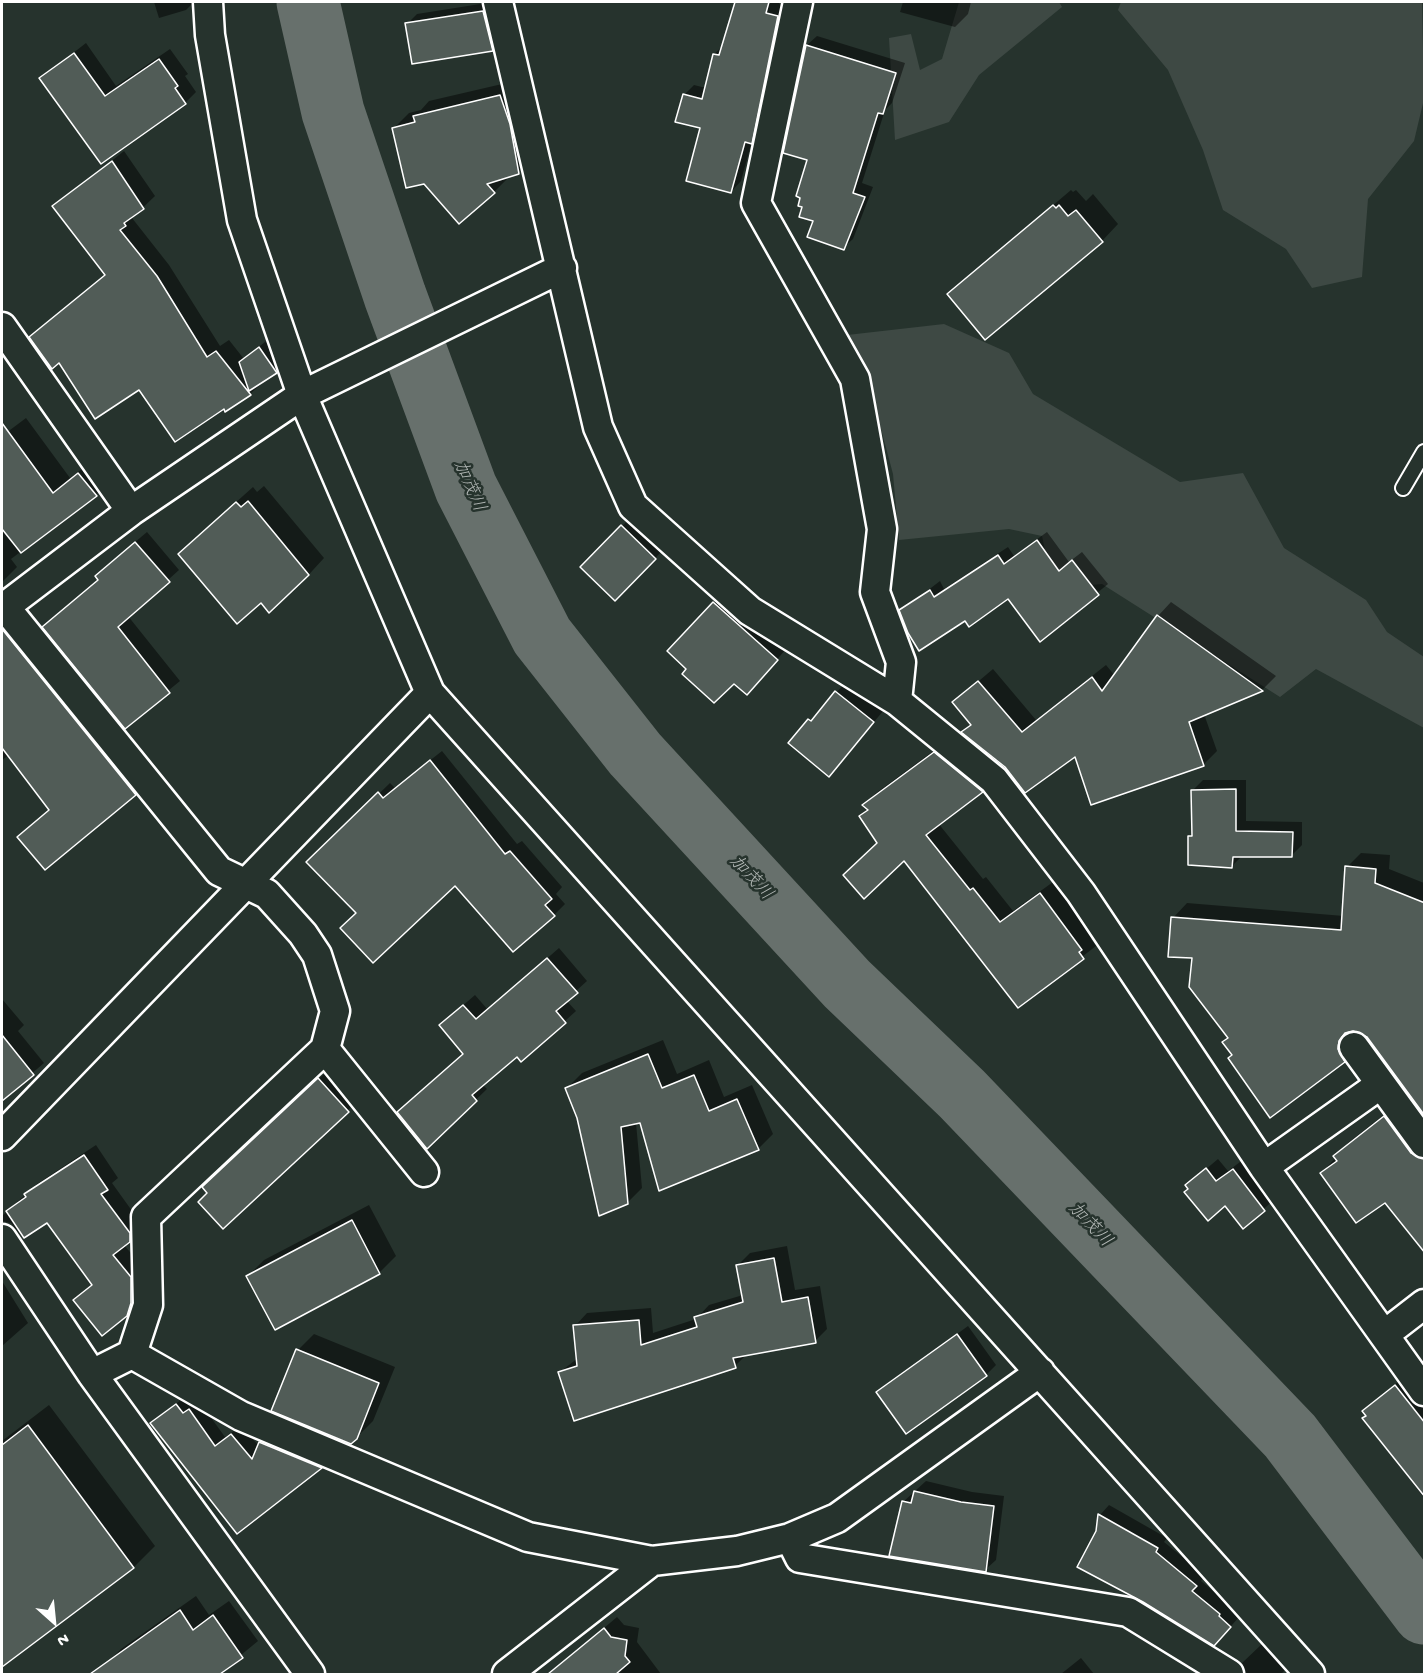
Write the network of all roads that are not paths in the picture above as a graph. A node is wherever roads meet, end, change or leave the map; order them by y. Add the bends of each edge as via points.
1 (208, 2) edge
2 (498, 2) edge
3 (798, 2) edge
4 (562, 268) junction
5 (2, 327) edge
6 (310, 390) junction
7 (1425, 452) edge
8 (1402, 488) dead end
9 (131, 511) junction
10 (3, 608) edge
11 (430, 693) junction
12 (897, 701) junction
13 (244, 884) junction
14 (1354, 1047) dead end
15 (325, 1049) junction
16 (1381, 1084) junction
17 (2, 1136) edge
18 (1425, 1143) edge
19 (1264, 1167) junction
20 (424, 1172) dead end
21 (2, 1239) edge
22 (1425, 1304) edge
23 (1384, 1335) junction
24 (132, 1354) junction
25 (1040, 1372) junction
26 (92, 1374) junction
27 (1425, 1391) edge
28 (790, 1538) junction
29 (652, 1561) junction
30 (310, 1674) edge
31 (507, 1674) edge
32 (1229, 1674) edge
33 (1310, 1674) edge

1 - 6 street via 210,35 242,220
2 - 4 street
3 - 12 street via 756,203 855,379 882,529 875,592 901,662
4 - 6 street
4 - 12 street via 598,427 633,506 750,611
5 - 9 street
6 - 9 street
6 - 11 street
7 - 8 lane
9 - 10 street
10 - 13 street via 219,871
11 - 13 street
11 - 25 street
12 - 19 street via 994,780 1082,893
13 - 15 street via 267,894 317,955 335,1011
13 - 17 street
14 - 16 street
15 - 20 street
15 - 24 street via 146,1217 148,1305
16 - 18 street
16 - 19 street
19 - 23 street
21 - 26 street
22 - 23 street
23 - 27 street
24 - 26 street
24 - 29 street via 241,1416 528,1537
25 - 28 street via 837,1518
25 - 33 street
26 - 30 street
28 - 29 street via 737,1551
28 - 32 street via 800,1558 1128,1612
29 - 31 street

